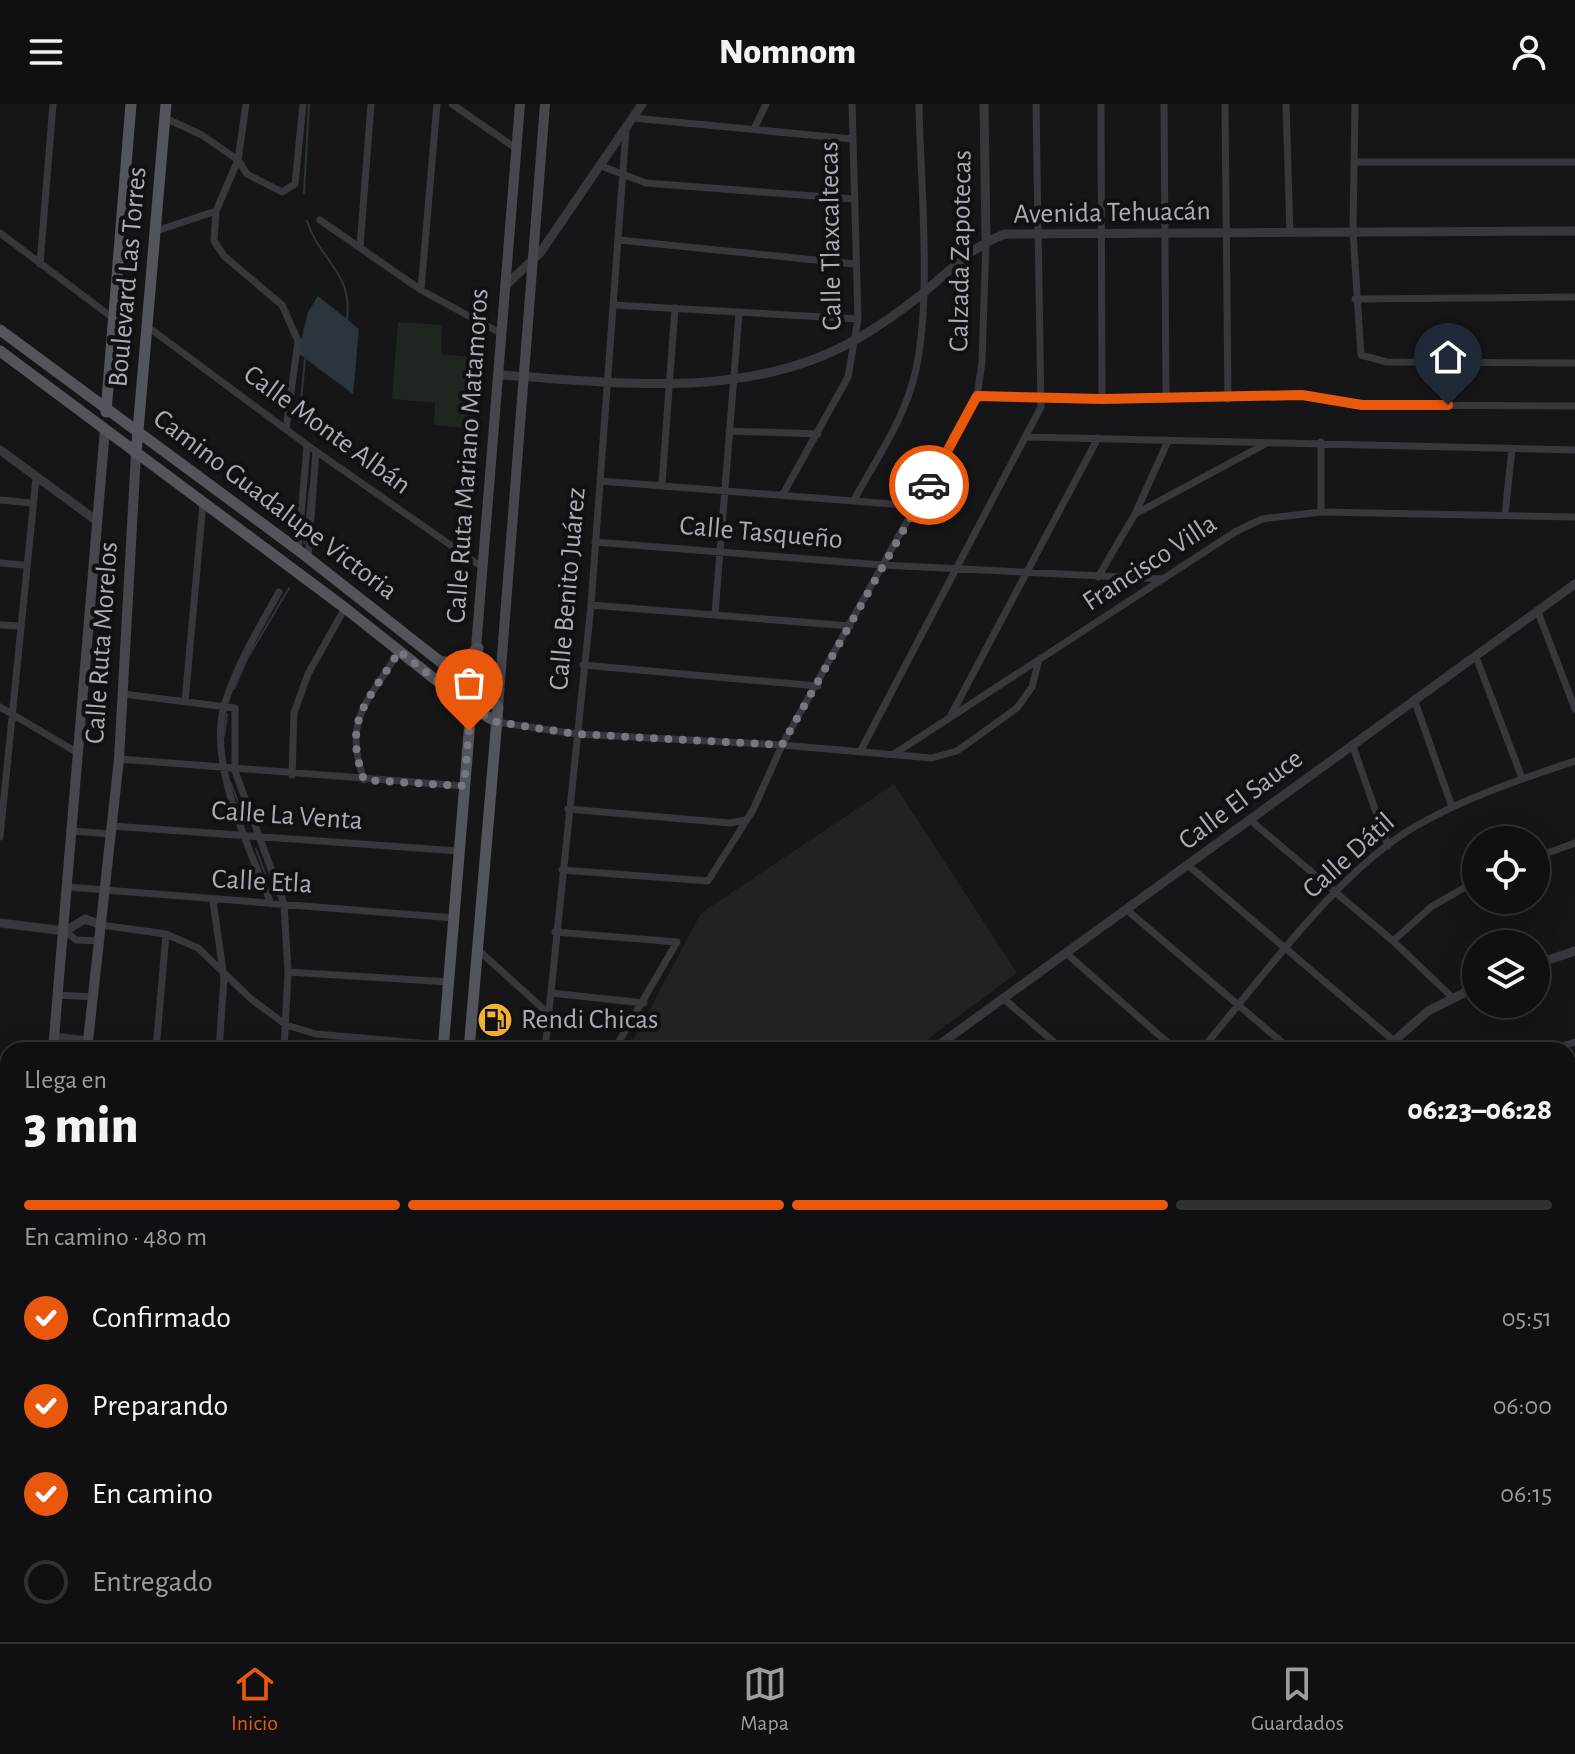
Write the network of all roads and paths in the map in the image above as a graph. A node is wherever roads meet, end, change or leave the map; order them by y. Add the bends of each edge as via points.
1 (53, 104) edge
2 (131, 104) edge
3 (166, 104) edge
4 (246, 104) edge
5 (303, 104) edge
6 (371, 104) edge
7 (437, 104) edge
8 (452, 104) edge
9 (520, 104) edge
10 (545, 104) edge
11 (766, 104) edge
12 (852, 104) edge
13 (919, 104) edge
14 (984, 104) edge
15 (1036, 104) edge
16 (1101, 104) edge
17 (1164, 104) edge
18 (1225, 104) edge
19 (1286, 104) edge
20 (1355, 104) edge
21 (641, 105) edge
22 (165, 118) junction
23 (633, 118) junction
24 (754, 129) junction
25 (626, 130) junction
26 (852, 139) junction
27 (517, 149) junction
28 (238, 160) junction
29 (1354, 162) junction
30 (1575, 162) edge
31 (601, 166) junction
32 (624, 175) junction
33 (853, 199) junction
34 (216, 211) junction
35 (320, 220) dead end
36 (156, 231) junction
37 (1575, 231) edge
38 (1353, 232) junction
39 (0, 233) edge
40 (1290, 233) junction
41 (1037, 234) junction
42 (1103, 234) junction
43 (1165, 234) junction
44 (1226, 234) junction
45 (619, 240) junction
46 (986, 241) junction
47 (360, 247) junction
48 (531, 263) junction
49 (40, 264) junction
50 (855, 264) junction
51 (506, 285) junction
52 (421, 290) junction
53 (922, 294) junction
54 (1575, 297) edge
55 (1355, 299) junction
56 (614, 305) junction
57 (675, 308) junction
58 (739, 313) junction
59 (114, 319) junction
60 (858, 319) junction
61 (148, 327) junction
62 (0, 330) edge
63 (502, 334) junction
64 (855, 339) junction
65 (0, 351) edge
66 (1575, 363) edge
67 (499, 375) junction
68 (523, 377) junction
69 (733, 378) junction
70 (606, 384) junction
71 (671, 386) junction
72 (977, 396) junction
73 (1166, 398) junction
74 (1043, 399) junction
75 (1102, 399) junction
76 (1228, 399) junction
77 (1575, 406) edge
78 (106, 409) junction
79 (105, 429) junction
80 (286, 429) junction
81 (729, 431) junction
82 (139, 433) junction
83 (818, 434) junction
84 (1026, 437) junction
85 (1098, 438) junction
86 (1168, 441) junction
87 (1269, 442) junction
88 (1321, 442) junction
89 (307, 445) junction
90 (1512, 449) junction
91 (0, 450) edge
92 (1575, 450) edge
93 (316, 451) junction
94 (136, 454) junction
95 (36, 478) junction
96 (600, 481) junction
97 (662, 484) junction
98 (724, 490) junction
99 (783, 494) junction
100 (0, 500) edge
101 (854, 500) junction
102 (32, 503) junction
103 (203, 503) junction
104 (917, 506) junction
105 (1321, 512) junction
106 (1135, 514) junction
107 (1505, 515) junction
108 (1575, 517) edge
109 (97, 521) junction
110 (595, 542) junction
111 (298, 550) junction
112 (720, 552) junction
113 (308, 558) junction
114 (0, 563) edge
115 (24, 565) junction
116 (882, 565) junction
117 (482, 567) junction
118 (954, 569) junction
119 (1024, 574) junction
120 (1098, 577) junction
121 (1164, 580) junction
122 (1575, 584) edge
123 (279, 592) dead end
124 (591, 605) junction
125 (345, 608) junction
126 (1538, 612) junction
127 (715, 614) junction
128 (0, 625) edge
129 (19, 626) junction
130 (850, 626) junction
131 (478, 648) junction
132 (399, 651) junction
133 (1476, 657) junction
134 (443, 662) junction
135 (1038, 663) junction
136 (583, 665) junction
137 (473, 685) junction
138 (818, 686) junction
139 (123, 694) junction
140 (1414, 699) junction
141 (185, 702) junction
142 (224, 706) junction
143 (0, 707) edge
144 (470, 707) junction
145 (498, 707) junction
146 (1575, 709) edge
147 (11, 715) junction
148 (950, 717) junction
149 (497, 722) junction
150 (517, 723) junction
151 (576, 734) junction
152 (1352, 744) junction
153 (782, 745) junction
154 (861, 750) junction
155 (78, 753) junction
156 (894, 754) junction
157 (119, 759) junction
158 (1575, 761) edge
159 (223, 770) junction
160 (235, 771) junction
161 (292, 775) junction
162 (1522, 778) junction
163 (364, 780) junction
164 (2, 785) edge
165 (464, 786) junction
166 (1452, 807) junction
167 (568, 809) junction
168 (1249, 819) junction
169 (745, 820) junction
170 (112, 830) junction
171 (72, 831) junction
172 (246, 835) junction
173 (260, 836) junction
174 (0, 837) edge
175 (1575, 843) edge
176 (1388, 846) junction
177 (459, 851) junction
178 (1550, 852) edge
179 (1189, 866) junction
180 (562, 870) junction
181 (68, 887) junction
182 (1462, 889) edge
183 (105, 892) junction
184 (1335, 893) junction
185 (213, 901) junction
186 (271, 904) junction
187 (284, 904) junction
188 (1127, 910) junction
189 (454, 918) junction
190 (0, 923) edge
191 (101, 925) junction
192 (65, 931) junction
193 (555, 932) junction
194 (166, 934) junction
195 (100, 941) junction
196 (1393, 941) junction
197 (477, 949) junction
198 (1287, 949) junction
199 (1575, 951) edge
200 (1067, 954) junction
201 (1550, 959) edge
202 (288, 972) junction
203 (224, 974) junction
204 (449, 982) junction
205 (551, 993) junction
206 (1462, 994) edge
207 (58, 995) junction
208 (93, 997) junction
209 (1003, 998) junction
210 (1453, 998) junction
211 (644, 1003) junction
212 (1237, 1007) junction
213 (447, 1012) junction
214 (549, 1014) junction
215 (286, 1025) junction
216 (471, 1028) junction
217 (54, 1036) junction
218 (1393, 1040) junction
219 (54, 1042) edge
220 (77, 1042) edge
221 (88, 1042) edge
222 (157, 1042) edge
223 (220, 1042) edge
224 (285, 1042) edge
225 (394, 1042) edge
226 (444, 1042) edge
227 (470, 1042) edge
228 (545, 1042) edge
229 (619, 1042) edge
230 (950, 1042) edge
231 (1054, 1042) edge
232 (1167, 1042) edge
233 (1208, 1042) edge
234 (1281, 1042) edge
235 (1397, 1042) edge

1 - 49 street
2 - 59 main road, Boulevard Las Torres
3 - 22 main road, Boulevard Las Torres
4 - 28 street
5 - 28 street via 295,184 282,192 247,174
6 - 47 street
7 - 52 street
8 - 27 street
9 - 27 main road, Calle Ruta Mariano Matamoros
10 - 48 main road, Calle Ruta Mariano Matamoros
11 - 24 street
12 - 26 street, Calle Tlaxcaltecas
13 - 53 street
14 - 46 street, Calzada Zapotecas
15 - 41 street
16 - 42 street
17 - 43 street
18 - 44 street
19 - 40 street
20 - 29 street
21 - 23 street
22 - 28 street
22 - 36 main road, Boulevard Las Torres
23 - 24 street
23 - 25 street
24 - 26 street
25 - 31 street
25 - 32 street, Calle Benito Juárez
26 - 33 street, Calle Tlaxcaltecas
27 - 51 main road, Calle Ruta Mariano Matamoros
28 - 34 street
29 - 30 street
29 - 38 street
31 - 32 street
31 - 48 street
32 - 33 street via 646,183
32 - 45 street, Calle Benito Juárez
33 - 50 street, Calle Tlaxcaltecas
34 - 36 street
34 - 80 street via 214,241 232,264 282,305 298,341
35 - 47 street
36 - 61 main road, Boulevard Las Torres
37 - 38 street, Avenida Tehuacán
38 - 40 street, Avenida Tehuacán
38 - 55 street
39 - 49 street
40 - 44 street, Avenida Tehuacán
41 - 42 street, Avenida Tehuacán
41 - 46 street, Avenida Tehuacán via 1005,234
41 - 74 street
42 - 43 street, Avenida Tehuacán
42 - 75 street
43 - 44 street, Avenida Tehuacán
43 - 73 street
44 - 76 street
45 - 50 street
45 - 56 street, Calle Benito Juárez
46 - 53 street, Avenida Tehuacán
46 - 72 street, Calzada Zapotecas
47 - 52 street
48 - 51 street
48 - 68 main road, Calle Ruta Mariano Matamoros
49 - 59 street
50 - 60 street, Calle Tlaxcaltecas
51 - 63 main road, Calle Ruta Mariano Matamoros
52 - 63 street
53 - 64 street, Avenida Tehuacán
53 - 101 street via 918,365 910,394
54 - 55 street
55 - 66 street via 1361,355 1387,362
56 - 57 street
56 - 70 street, Calle Benito Juárez
57 - 58 street
57 - 71 street
58 - 60 street
58 - 69 street
59 - 78 main road, Boulevard Las Torres
60 - 64 street, Calle Tlaxcaltecas
61 - 80 street, Calle Monte Albán
61 - 82 main road, Boulevard Las Torres
62 - 78 main road, Camino Guadalupe Victoria
63 - 67 main road, Calle Ruta Mariano Matamoros
64 - 69 street, Avenida Tehuacán via 800,364
64 - 83 street, Calle Tlaxcaltecas via 848,377
65 - 79 main road, Camino Guadalupe Victoria
67 - 68 street, Avenida Tehuacán
67 - 117 main road, Calle Ruta Mariano Matamoros
68 - 70 street, Avenida Tehuacán
68 - 145 main road, Calle Ruta Mariano Matamoros
69 - 71 street, Avenida Tehuacán
69 - 81 street
70 - 71 street, Avenida Tehuacán
70 - 96 street, Calle Benito Juárez
71 - 97 street
72 - 74 street
72 - 104 street, Calzada Zapotecas
73 - 75 street
73 - 76 street
74 - 75 street
74 - 84 street
76 - 77 street via 1302,395 1362,405
78 - 79 main road, Boulevard Las Torres
78 - 82 main road, Camino Guadalupe Victoria
79 - 94 main road, Camino Guadalupe Victoria
79 - 109 main road, Calle Ruta Morelos
80 - 89 street, Calle Monte Albán
81 - 83 street
81 - 98 street
82 - 94 main road, Boulevard Las Torres
82 - 111 main road, Camino Guadalupe Victoria
83 - 99 street, Calle Tlaxcaltecas
84 - 85 street
84 - 118 street
85 - 86 street
85 - 119 street
86 - 87 street
86 - 106 street
87 - 88 street
87 - 106 street
88 - 90 street
88 - 105 street
89 - 93 street, Calle Monte Albán
89 - 111 street
90 - 92 street
90 - 107 street
91 - 95 street
93 - 113 street
93 - 117 street, Calle Monte Albán
94 - 103 main road, Camino Guadalupe Victoria
94 - 139 main road, Calle Ruta Morelos
95 - 102 street
95 - 109 street
96 - 97 street
96 - 110 street, Calle Benito Juárez
97 - 98 street
98 - 99 street
98 - 112 street
99 - 101 street
100 - 102 street
101 - 104 street
102 - 115 street
103 - 125 main road, Camino Guadalupe Victoria
103 - 141 street
104 - 116 street, Calzada Zapotecas
105 - 107 street, Francisco Villa
105 - 121 street, Francisco Villa via 1262,519
106 - 120 street
107 - 108 street, Francisco Villa
109 - 155 main road, Calle Ruta Morelos
110 - 112 street, Calle Tasqueño
110 - 124 street, Calle Benito Juárez
111 - 113 main road, Camino Guadalupe Victoria
112 - 116 street, Calle Tasqueño
112 - 127 street
113 - 134 main road, Camino Guadalupe Victoria
114 - 115 street
115 - 129 street
116 - 118 street, Calle Tasqueño
116 - 130 street, Calzada Zapotecas
117 - 131 main road, Calle Ruta Mariano Matamoros
118 - 119 street, Calle Tasqueño
118 - 154 street
119 - 120 street, Calle Tasqueño
119 - 148 street
120 - 121 street, Calle Tasqueño
121 - 135 street, Francisco Villa
122 - 126 street, Calle El Sauce
123 - 142 street via 240,662
124 - 127 street
124 - 136 street, Calle Benito Juárez
125 - 132 main road, Camino Guadalupe Victoria
125 - 161 street via 308,674 294,713
126 - 133 street, Calle El Sauce
126 - 146 street
127 - 130 street
128 - 129 street
129 - 147 street
130 - 138 street, Calzada Zapotecas
131 - 134 main road via 463,661
131 - 137 main road, Calle Ruta Mariano Matamoros
132 - 144 main road, Camino Guadalupe Victoria
132 - 163 street via 354,729
133 - 140 street, Calle El Sauce
133 - 162 street
134 - 137 main road, Camino Guadalupe Victoria
135 - 148 street, Francisco Villa
135 - 156 street via 1032,687 1017,708 957,751 932,758
136 - 138 street
136 - 151 street, Calle Benito Juárez
137 - 144 main road, Calle Ruta Mariano Matamoros
137 - 145 main road, Camino Guadalupe Victoria
138 - 153 street, Calzada Zapotecas
139 - 141 street
139 - 157 main road, Calle Ruta Morelos
140 - 152 street, Calle El Sauce
140 - 166 street
141 - 142 street
142 - 159 street
142 - 160 street via 235,708
143 - 147 street
144 - 149 main road, Camino Guadalupe Victoria
144 - 165 main road, Calle Ruta Mariano Matamoros
145 - 149 main road, Calle Ruta Mariano Matamoros
145 - 150 street, Camino Guadalupe Victoria
147 - 155 street
147 - 164 street
148 - 156 street, Francisco Villa
149 - 150 street, Camino Guadalupe Victoria
149 - 197 main road, Calle Ruta Mariano Matamoros
150 - 151 street, Camino Guadalupe Victoria
151 - 153 street, Camino Guadalupe Victoria
151 - 167 street, Calle Benito Juárez
152 - 168 street, Calle El Sauce
152 - 176 street
153 - 154 street
153 - 169 street, Calzada Zapotecas
154 - 156 street
155 - 171 main road, Calle Ruta Morelos
157 - 159 street
157 - 170 main road, Calle Ruta Morelos
158 - 162 street, Calle Dátil
159 - 160 street
159 - 172 street
160 - 161 street
160 - 173 street
161 - 163 street
162 - 166 street, Calle Dátil
163 - 165 street
164 - 174 street
165 - 177 main road, Calle Ruta Mariano Matamoros
166 - 176 street, Calle Dátil
167 - 169 street
167 - 180 street, Calle Benito Juárez
168 - 179 street, Calle El Sauce
168 - 184 street
169 - 180 street, Calzada Zapotecas via 708,881
170 - 171 street, Calle La Venta
170 - 172 street, Calle La Venta
170 - 183 main road, Calle Ruta Morelos
171 - 181 main road, Calle Ruta Morelos
172 - 173 street, Calle La Venta
172 - 186 street
173 - 177 street, Calle La Venta
173 - 187 street
175 - 178 street
176 - 184 street, Calle Dátil
177 - 189 main road, Calle Ruta Mariano Matamoros
179 - 188 street, Calle El Sauce
179 - 198 street
180 - 193 street, Calle Benito Juárez
181 - 183 street, Calle Etla
181 - 192 main road, Calle Ruta Morelos
182 - 196 street via 1431,907
183 - 185 street, Calle Etla
183 - 191 main road, Calle Ruta Morelos
184 - 196 street
184 - 198 street, Calle Dátil
185 - 186 street, Calle Etla
185 - 203 street
186 - 187 street, Calle Etla
187 - 189 street, Calle Etla
187 - 202 street
188 - 200 street, Calle El Sauce
188 - 212 street
189 - 204 main road, Calle Ruta Mariano Matamoros
190 - 192 street
191 - 192 street via 85,919
191 - 194 street
191 - 195 main road, Calle Ruta Morelos
192 - 195 street via 76,940
192 - 207 main road, Calle Ruta Morelos
193 - 205 street, Calle Benito Juárez
193 - 211 street via 677,942
194 - 203 street via 198,948
194 - 222 street
195 - 208 main road, Calle Ruta Morelos
196 - 210 street
197 - 214 street
197 - 216 main road, Calle Ruta Mariano Matamoros
198 - 212 street, Calle Dátil
198 - 218 street
199 - 201 street
200 - 209 street, Calle El Sauce
200 - 232 street
202 - 204 street
202 - 215 street
203 - 215 street
203 - 223 street
204 - 213 main road, Calle Ruta Mariano Matamoros
205 - 211 street
205 - 214 street, Calle Benito Juárez
206 - 210 street
207 - 208 street
207 - 217 main road, Calle Ruta Morelos
208 - 221 main road, Calle Ruta Morelos
209 - 230 street, Calle El Sauce
209 - 231 street
210 - 218 street
211 - 229 street
212 - 233 street, Calle Dátil
212 - 234 street
213 - 216 main road via 463,1017
213 - 226 main road, Calle Ruta Mariano Matamoros
214 - 228 street, Calle Benito Juárez
215 - 224 street
215 - 225 street via 316,1034
216 - 227 main road, Calle Ruta Mariano Matamoros
217 - 219 main road, Calle Ruta Morelos
217 - 220 street
218 - 235 street

